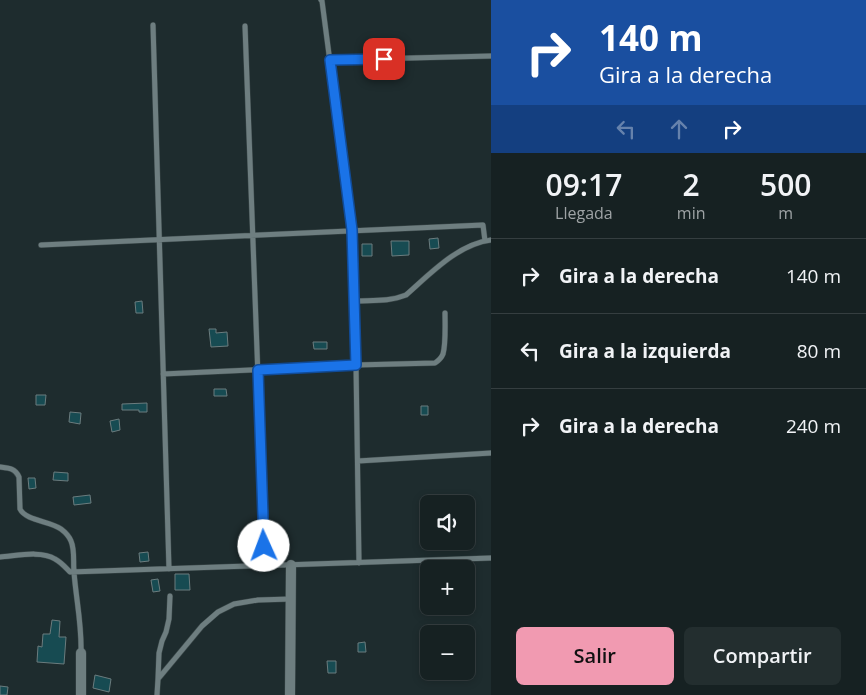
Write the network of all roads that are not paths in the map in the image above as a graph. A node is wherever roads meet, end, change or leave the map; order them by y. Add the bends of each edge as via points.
1 (321, 0) edge
2 (153, 24) dead end
3 (245, 26) dead end
4 (491, 56) edge
5 (330, 60) junction
6 (352, 230) junction
7 (253, 235) junction
8 (159, 240) junction
9 (491, 240) edge
10 (485, 241) junction
11 (41, 245) dead end
12 (354, 301) junction
13 (445, 313) dead end
14 (356, 365) junction
15 (258, 370) junction
16 (163, 374) junction
17 (491, 453) edge
18 (358, 461) junction
19 (0, 467) edge
20 (0, 557) edge
21 (491, 558) edge
22 (290, 563) junction
23 (359, 563) junction
24 (265, 566) junction
25 (169, 569) junction
26 (74, 572) junction
27 (170, 596) dead end
28 (290, 599) junction
29 (81, 653) joint
30 (158, 679) junction
31 (81, 695) edge
32 (157, 695) edge
33 (290, 695) edge

1 - 5 lane
2 - 8 lane
3 - 7 lane
4 - 5 lane
5 - 6 lane
6 - 7 lane
6 - 10 lane via 483,225
6 - 12 lane
7 - 8 lane
7 - 15 lane
8 - 11 lane
8 - 16 lane
9 - 10 lane
10 - 12 lane via 452,255 406,295 389,300
12 - 14 lane
13 - 14 lane via 443,354 435,363
14 - 15 lane
14 - 18 lane
15 - 16 lane
15 - 24 lane
16 - 25 lane
17 - 18 lane
18 - 23 lane
19 - 26 lane via 17,473 22,512 55,525 67,534 73,547
20 - 26 lane via 49,556
21 - 23 lane
22 - 23 lane
22 - 24 lane
22 - 28 street
24 - 25 lane
25 - 26 lane
26 - 29 lane
27 - 30 lane via 169,619 159,653
28 - 30 lane via 234,604 218,612 202,626
28 - 33 street
29 - 31 street
30 - 32 lane

